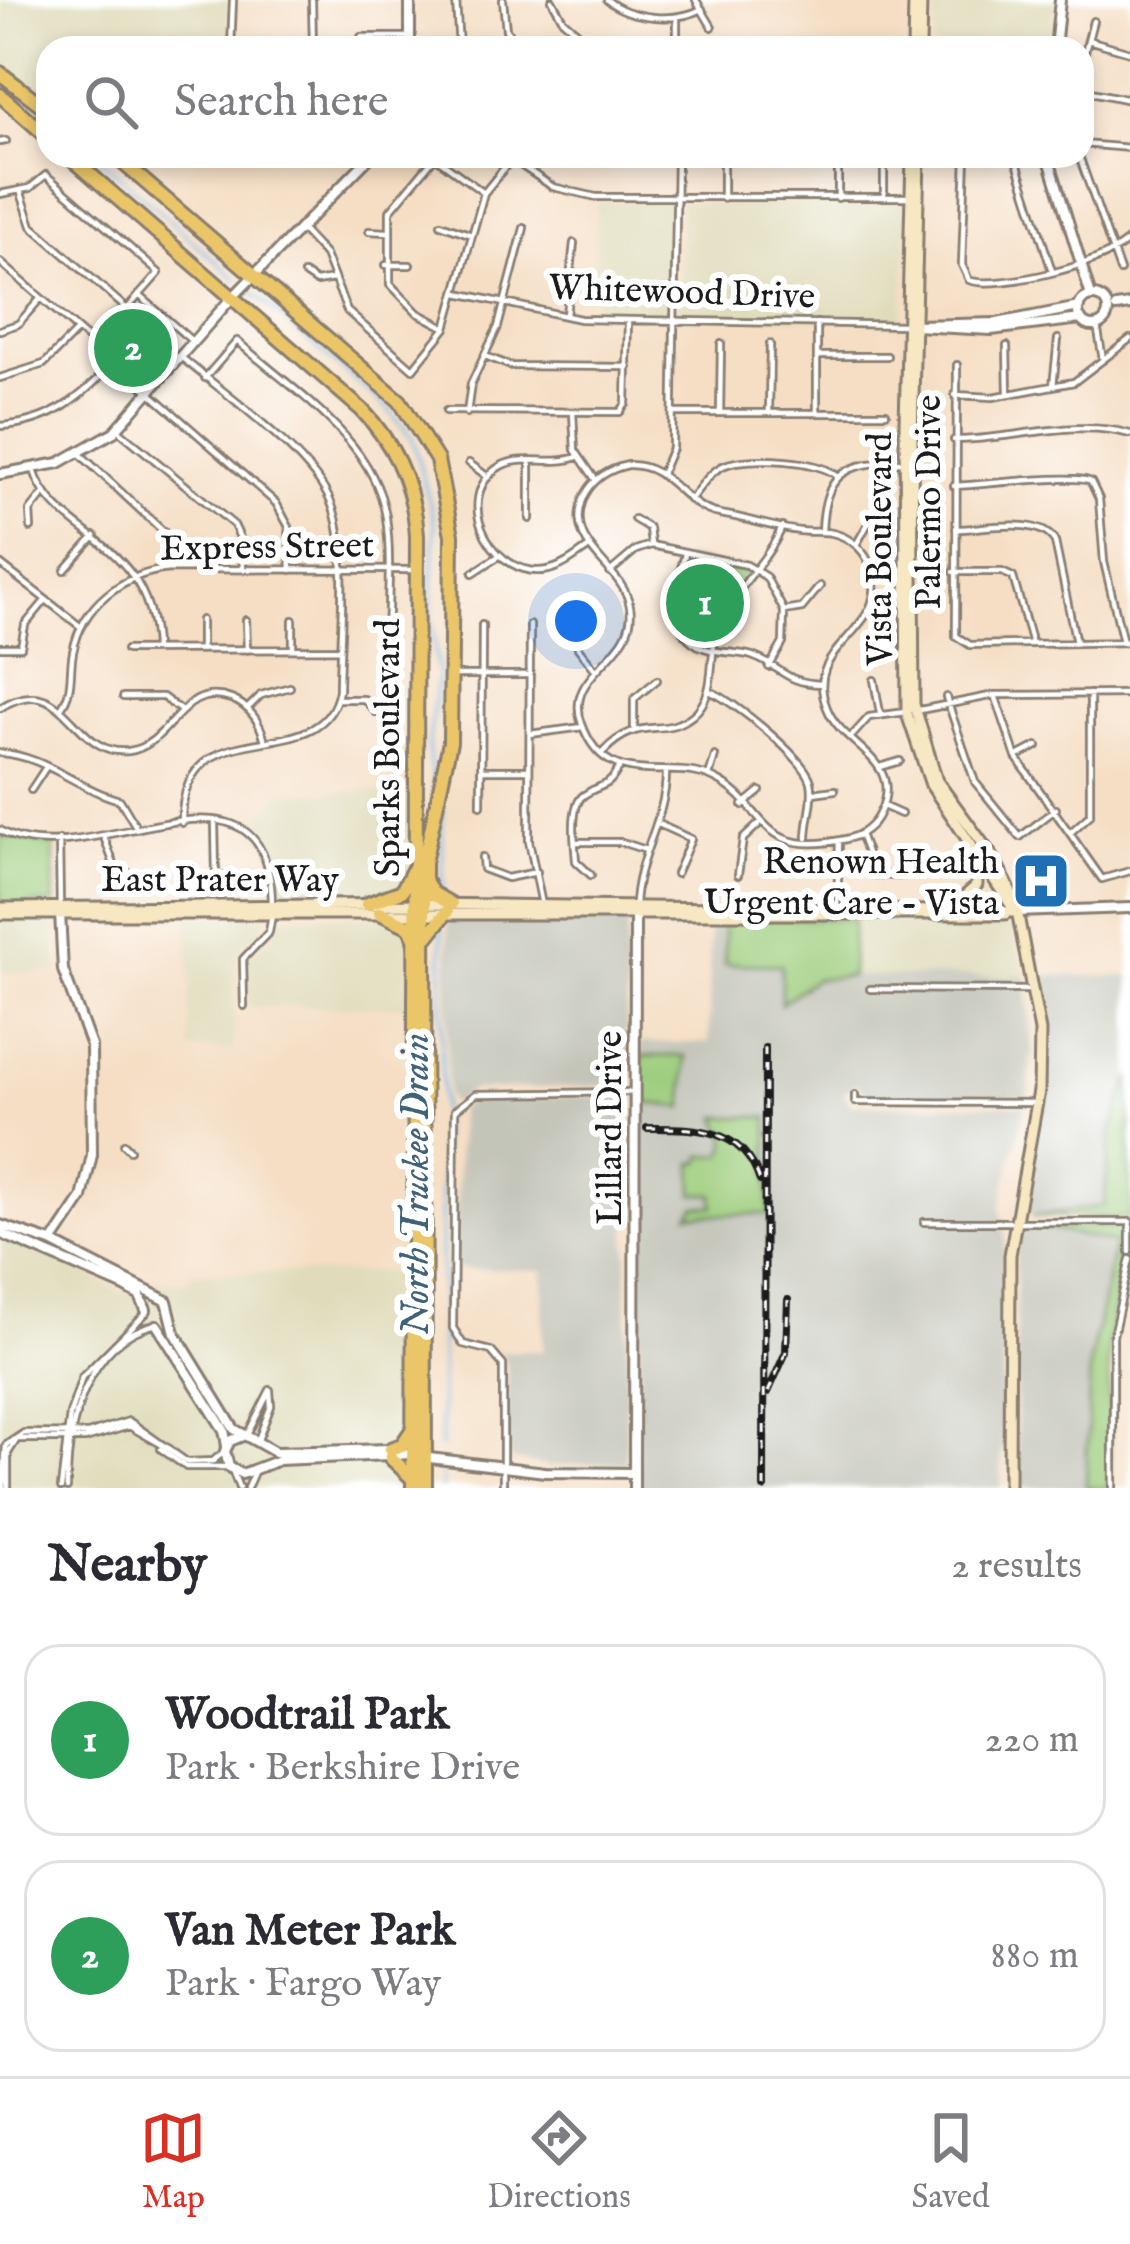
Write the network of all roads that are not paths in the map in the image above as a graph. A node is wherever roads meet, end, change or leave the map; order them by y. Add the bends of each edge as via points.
1 (233, 0) edge
2 (312, 0) edge
3 (410, 0) edge
4 (457, 0) edge
5 (503, 0) edge
6 (552, 0) edge
7 (607, 0) edge
8 (697, 0) edge
9 (917, 0) edge
10 (1060, 0) edge
11 (702, 9) junction
12 (677, 15) junction
13 (1094, 21) dead end
14 (712, 27) dead end
15 (232, 36) edge
16 (313, 36) edge
17 (410, 36) edge
18 (458, 36) edge
19 (511, 36) edge
20 (582, 36) edge
21 (677, 36) edge
22 (917, 36) edge
23 (1056, 36) edge
24 (1089, 36) edge
25 (1094, 42) edge
26 (1130, 52) edge
27 (0, 73) edge
28 (1094, 92) edge
29 (0, 95) edge
30 (1130, 100) edge
31 (36, 101) edge
32 (36, 126) edge
33 (1094, 144) edge
34 (1130, 148) edge
35 (83, 168) edge
36 (129, 168) edge
37 (359, 168) edge
38 (425, 168) edge
39 (450, 168) edge
40 (502, 168) edge
41 (525, 168) edge
42 (677, 168) edge
43 (723, 168) edge
44 (838, 168) edge
45 (884, 168) edge
46 (915, 168) edge
47 (965, 168) edge
48 (1020, 168) edge
49 (1052, 168) edge
50 (1083, 168) edge
51 (20, 190) junction
52 (484, 193) junction
53 (0, 194) edge
54 (884, 197) junction
55 (915, 197) junction
56 (677, 198) junction
57 (723, 198) junction
58 (838, 198) junction
59 (441, 224) dead end
60 (300, 228) junction
61 (524, 229) dead end
62 (369, 232) dead end
63 (387, 232) junction
64 (472, 236) junction
65 (1130, 237) edge
66 (574, 243) dead end
67 (1114, 253) junction
68 (0, 262) edge
69 (1084, 262) junction
70 (386, 265) junction
71 (410, 266) dead end
72 (1052, 271) junction
73 (1120, 271) dead end
74 (304, 274) dead end
75 (254, 275) junction
76 (334, 278) junction
77 (458, 293) junction
78 (139, 295) junction
79 (1091, 296) junction
80 (41, 298) junction
81 (232, 298) junction
82 (504, 305) junction
83 (1130, 305) edge
84 (1079, 307) junction
85 (1110, 308) junction
86 (566, 318) junction
87 (628, 320) junction
88 (1081, 320) junction
89 (675, 321) junction
90 (817, 323) junction
91 (1096, 325) junction
92 (911, 326) junction
93 (446, 328) junction
94 (0, 330) edge
95 (77, 330) junction
96 (1058, 339) dead end
97 (1130, 339) edge
98 (193, 342) junction
99 (722, 344) dead end
100 (770, 344) dead end
101 (1007, 346) dead end
102 (484, 356) junction
103 (817, 356) junction
104 (887, 356) dead end
105 (181, 357) junction
106 (1103, 360) junction
107 (114, 362) junction
108 (957, 364) dead end
109 (628, 368) junction
110 (0, 378) edge
111 (205, 378) junction
112 (1053, 386) junction
113 (149, 393) junction
114 (1008, 394) junction
115 (955, 395) junction
116 (446, 411) dead end
117 (467, 413) junction
118 (573, 413) junction
119 (673, 413) junction
120 (721, 413) junction
121 (769, 413) junction
122 (817, 413) junction
123 (886, 413) dead end
124 (0, 426) edge
125 (118, 429) junction
126 (1130, 434) edge
127 (954, 440) junction
128 (80, 454) junction
129 (574, 458) junction
130 (530, 462) junction
131 (908, 462) junction
132 (470, 463) dead end
133 (34, 470) junction
134 (662, 472) junction
135 (0, 474) edge
136 (488, 477) junction
137 (838, 477) junction
138 (596, 480) junction
139 (954, 486) junction
140 (45, 492) junction
141 (690, 500) junction
142 (873, 514) dead end
143 (530, 519) dead end
144 (634, 519) dead end
145 (782, 526) junction
146 (31, 528) dead end
147 (954, 529) junction
148 (822, 532) junction
149 (95, 536) junction
150 (652, 545) junction
151 (856, 545) junction
152 (589, 548) junction
153 (685, 554) junction
154 (499, 556) junction
155 (0, 564) edge
156 (185, 569) junction
157 (243, 569) junction
158 (65, 570) dead end
159 (291, 570) junction
160 (339, 570) junction
161 (388, 570) junction
162 (417, 570) junction
163 (758, 570) junction
164 (610, 572) junction
165 (954, 572) junction
166 (472, 573) dead end
167 (134, 577) junction
168 (820, 586) dead end
169 (44, 602) junction
170 (784, 611) junction
171 (580, 615) dead end
172 (200, 620) dead end
173 (247, 620) dead end
174 (292, 620) dead end
175 (482, 625) dead end
176 (530, 625) dead end
177 (81, 627) junction
178 (1127, 642) edge
179 (1076, 643) junction
180 (1032, 644) junction
181 (0, 647) edge
182 (339, 649) junction
183 (387, 649) dead end
184 (126, 650) dead end
185 (154, 650) junction
186 (201, 650) junction
187 (247, 650) junction
188 (293, 650) junction
189 (714, 650) junction
190 (769, 667) junction
191 (596, 669) junction
192 (451, 675) junction
193 (482, 675) junction
194 (530, 675) junction
195 (657, 680) dead end
196 (874, 680) dead end
197 (822, 684) junction
198 (290, 687) dead end
199 (709, 692) junction
200 (1090, 694) junction
201 (1130, 694) edge
202 (995, 695) junction
203 (946, 697) dead end
204 (123, 698) dead end
205 (338, 699) junction
206 (948, 707) junction
207 (0, 708) edge
208 (62, 708) junction
209 (247, 709) junction
210 (180, 710) junction
211 (911, 712) junction
212 (377, 713) dead end
213 (880, 713) junction
214 (583, 727) junction
215 (634, 727) junction
216 (775, 729) dead end
217 (530, 734) junction
218 (769, 738) junction
219 (850, 738) junction
220 (265, 741) junction
221 (1037, 746) dead end
222 (603, 752) junction
223 (0, 753) edge
224 (715, 756) dead end
225 (1016, 758) junction
226 (900, 761) dead end
227 (620, 766) junction
228 (46, 767) junction
229 (880, 767) junction
230 (481, 770) junction
231 (529, 770) junction
232 (666, 773) junction
233 (709, 776) junction
234 (31, 790) dead end
235 (760, 790) dead end
236 (835, 790) dead end
237 (812, 793) junction
238 (481, 805) dead end
239 (743, 805) junction
240 (883, 806) junction
241 (1056, 809) junction
242 (901, 814) dead end
243 (215, 822) junction
244 (182, 823) junction
245 (658, 824) junction
246 (759, 824) junction
247 (135, 825) junction
248 (0, 830) edge
249 (1071, 832) junction
250 (860, 834) junction
251 (104, 837) junction
252 (59, 840) junction
253 (807, 840) junction
254 (839, 841) junction
255 (970, 841) junction
256 (576, 842) junction
257 (646, 850) junction
258 (482, 857) dead end
259 (416, 862) junction
260 (1130, 871) edge
261 (536, 872) junction
262 (676, 874) dead end
263 (591, 875) dead end
264 (738, 875) dead end
265 (237, 876) dead end
266 (900, 876) dead end
267 (145, 877) dead end
268 (195, 877) dead end
269 (216, 877) junction
270 (424, 878) junction
271 (272, 908) junction
272 (373, 908) junction
273 (420, 908) junction
274 (449, 908) junction
275 (1130, 908) edge
276 (542, 909) junction
277 (943, 909) junction
278 (60, 910) junction
279 (635, 910) junction
280 (0, 911) edge
281 (837, 912) junction
282 (1016, 912) junction
283 (420, 946) junction
284 (415, 982) junction
285 (870, 989) dead end
286 (1035, 991) junction
287 (244, 1006) dead end
288 (425, 1029) junction
289 (635, 1092) junction
290 (855, 1095) dead end
291 (1037, 1102) junction
292 (416, 1168) junction
293 (924, 1222) dead end
294 (1014, 1222) junction
295 (1130, 1224) edge
296 (0, 1229) edge
297 (50, 1246) junction
298 (1130, 1256) edge
299 (425, 1268) junction
300 (160, 1298) junction
301 (146, 1311) junction
302 (171, 1315) junction
303 (156, 1324) junction
304 (412, 1376) junction
305 (135, 1425) junction
306 (412, 1429) junction
307 (144, 1433) junction
308 (247, 1434) junction
309 (68, 1436) junction
310 (259, 1440) junction
311 (170, 1449) junction
312 (226, 1449) junction
313 (391, 1454) junction
314 (418, 1456) junction
315 (503, 1465) junction
316 (231, 1468) junction
317 (257, 1469) junction
318 (634, 1473) junction
319 (417, 1485) edge
320 (6, 1488) edge
321 (64, 1488) edge
322 (243, 1488) edge
323 (503, 1488) edge
324 (634, 1488) edge
325 (1009, 1488) edge
326 (1113, 1488) edge

1 - 15 street
2 - 16 street
3 - 17 street
4 - 18 street
5 - 19 street
6 - 20 street
7 - 12 street via 628,14
8 - 11 street
9 - 22 main road
10 - 23 street
11 - 12 street
11 - 14 street
12 - 21 street
13 - 24 street
25 - 26 street
27 - 31 main road
28 - 30 street
29 - 32 main road
33 - 34 street
35 - 81 main road, Sparks Boulevard
36 - 75 main road, Sparks Boulevard
37 - 60 street
38 - 63 street via 398,197
39 - 52 street
40 - 52 street
41 - 56 street via 574,194
42 - 56 street
43 - 57 street
44 - 58 street
45 - 54 street
46 - 55 main road, Vista Boulevard
47 - 72 street via 962,266 969,280
48 - 72 street
49 - 69 street
50 - 67 street
51 - 53 street
51 - 78 street via 32,226 127,309
51 - 78 street via 46,175 159,273
52 - 64 street
54 - 55 street
54 - 58 street
55 - 92 main road, Vista Boulevard
56 - 57 street
56 - 89 street
57 - 58 street
59 - 64 street
60 - 75 street
60 - 76 street
61 - 82 street
62 - 63 street
63 - 70 street
64 - 77 street
65 - 67 street
66 - 86 street
67 - 69 street
67 - 73 street
68 - 80 street
69 - 72 street
69 - 79 street
70 - 71 street
70 - 93 street via 397,295
74 - 76 street via 316,282
75 - 81 street
75 - 192 main road, Sparks Boulevard via 384,385 431,448 451,515
76 - 93 street via 349,313 414,370
77 - 82 street, Whitewood Drive
77 - 93 street
78 - 98 street
79 - 84 street
79 - 85 street
80 - 94 street
80 - 95 street
81 - 98 street
81 - 162 main road, Sparks Boulevard via 381,432 414,506
82 - 86 street, Whitewood Drive
82 - 102 street
83 - 85 street
84 - 88 street
84 - 92 street via 997,323
85 - 91 street
86 - 87 street, Whitewood Drive
87 - 89 street, Whitewood Drive
87 - 109 street
88 - 91 street
88 - 92 street via 1000,330
89 - 90 street, Whitewood Drive
89 - 119 street
90 - 92 street, Whitewood Drive
90 - 103 street
91 - 106 street
92 - 131 main road, Vista Boulevard
95 - 107 street
95 - 110 street via 44,364
96 - 112 street
97 - 106 street
98 - 105 street
99 - 120 street
100 - 121 street
101 - 114 street
102 - 109 street via 511,366
102 - 117 street
103 - 104 street
103 - 122 street
105 - 111 street
105 - 113 street
106 - 112 street via 1074,382
107 - 113 street
107 - 124 street via 57,412
108 - 115 street, Palermo Drive
109 - 118 street via 623,411
111 - 160 street via 321,483 337,520
111 - 161 street via 237,341 343,434 381,496
112 - 114 street
113 - 125 street
113 - 159 street via 280,508 291,535
114 - 115 street
115 - 127 street, Palermo Drive
116 - 117 street
117 - 118 street
118 - 129 street
119 - 120 street
119 - 134 street via 673,448
120 - 121 street
121 - 122 street
122 - 123 street
125 - 128 street
125 - 157 street via 234,526
126 - 127 street via 1091,427
127 - 139 street, Palermo Drive
128 - 133 street
128 - 156 street via 179,546
129 - 130 street
129 - 138 street
130 - 136 street via 508,463
130 - 143 street
131 - 137 street via 863,464
131 - 211 main road, Vista Boulevard
131 - 211 main road, Vista Boulevard
132 - 136 street
133 - 135 street
133 - 140 street
134 - 138 street via 628,465
134 - 141 street
136 - 154 street via 479,514
137 - 141 street via 816,463 733,463
137 - 148 street via 824,502
138 - 152 street via 580,512
139 - 147 street, Palermo Drive
139 - 178 street via 1070,475 1091,482
140 - 146 street via 30,511
140 - 149 street
141 - 145 street
142 - 151 street
144 - 150 street via 646,524
145 - 148 street
145 - 163 street
147 - 165 street, Palermo Drive
147 - 179 street via 1048,531
148 - 151 street
149 - 158 street
149 - 167 street
150 - 153 street
150 - 164 street
151 - 197 street via 872,571 873,599 830,655
152 - 154 street via 539,571
152 - 164 street
153 - 163 street
153 - 189 street via 677,584 681,626
154 - 166 street
155 - 169 street
156 - 157 street, Express Street
156 - 167 street, Express Street
157 - 159 street, Express Street
159 - 160 street, Express Street
160 - 161 street, Express Street
160 - 182 street
161 - 162 street, Express Street
161 - 183 street
162 - 259 main road, Sparks Boulevard
163 - 170 street
163 - 189 street via 721,621
164 - 191 street via 626,595 630,624
165 - 180 street via 1013,578
165 - 180 street, Palermo Drive via 958,639
167 - 177 street, Express Street via 106,594
167 - 185 street via 153,622
168 - 170 street via 802,608
169 - 177 street
169 - 181 street via 21,647
170 - 190 street via 783,643
171 - 191 street via 578,648
172 - 186 street
173 - 187 street
174 - 188 street
175 - 193 street
176 - 194 street
177 - 208 street
178 - 179 street
179 - 180 street
182 - 188 street
182 - 205 street
184 - 185 street
185 - 186 street
186 - 187 street
187 - 188 street
189 - 190 street
189 - 199 street
190 - 197 street via 795,683
191 - 214 street via 580,693
192 - 193 street
192 - 270 main road, Sparks Boulevard via 450,742
193 - 194 street
193 - 230 street
194 - 217 street
195 - 215 street via 634,699
196 - 213 street
197 - 219 street via 829,714
198 - 209 street via 261,695
199 - 215 street via 680,722
199 - 218 street via 739,704
200 - 201 street
200 - 202 street
200 - 249 street via 1090,814
202 - 206 street
202 - 225 street
203 - 206 street
204 - 210 street via 163,698
205 - 212 street via 368,700
205 - 220 street via 317,726
206 - 211 street
206 - 241 street via 975,782 1020,837
207 - 208 street via 27,698
208 - 210 street via 90,740 122,752 154,740
209 - 210 street via 216,697
209 - 220 street
211 - 213 street
211 - 255 main road, Vista Boulevard via 931,785
211 - 282 main road, Vista Boulevard via 943,793 1002,872
213 - 219 street
214 - 217 street
214 - 222 street
215 - 222 street
216 - 218 street
217 - 231 street
218 - 237 street via 802,762
219 - 229 street
220 - 244 street via 198,764 183,789
221 - 225 street
222 - 227 street
223 - 228 street
224 - 233 street
225 - 241 street
226 - 229 street
227 - 232 street
227 - 256 street via 607,787 578,801
228 - 234 street
228 - 247 street via 120,800
229 - 240 street
230 - 231 street
230 - 238 street
231 - 261 street
232 - 233 street
232 - 245 street, Lillard Drive
233 - 239 street
235 - 239 street
236 - 237 street
237 - 253 street
239 - 246 street
240 - 242 street
240 - 250 street
241 - 249 street
243 - 244 street
243 - 269 street
243 - 271 street via 244,828 265,848
244 - 247 street
245 - 257 street, Lillard Drive
245 - 262 street via 691,839
246 - 253 street via 781,838
246 - 264 street via 743,839
247 - 251 street
248 - 252 street
249 - 260 street via 1102,879
250 - 254 street
250 - 266 street via 875,874
251 - 252 street
251 - 267 street via 116,870
252 - 278 street
253 - 254 street
254 - 281 street
255 - 277 main road via 980,864 977,885
255 - 282 main road, Vista Boulevard
256 - 257 street
256 - 263 street via 578,865
257 - 279 street, Lillard Drive
258 - 261 street via 483,868 501,878
259 - 272 main road via 402,891
259 - 273 main road, Sparks Boulevard
261 - 276 street
265 - 269 street
268 - 269 street
270 - 273 main road, Sparks Boulevard
270 - 274 main road
271 - 272 main road, East Prater Way
271 - 278 main road, East Prater Way
271 - 287 street via 269,932 243,959
272 - 273 main road, East Prater Way
272 - 283 main road via 410,927
273 - 274 main road, East Prater Way
273 - 283 main road, Sparks Boulevard
274 - 276 main road, East Prater Way
274 - 283 main road
275 - 282 street, East Prater Way
276 - 279 main road, East Prater Way
277 - 281 main road, East Prater Way
277 - 282 main road, East Prater Way
278 - 280 main road, East Prater Way
278 - 297 street via 58,967 87,1048 87,1157 83,1183
279 - 281 main road, East Prater Way
279 - 289 street, Lillard Drive
281 - 282 main road, East Prater Way
282 - 286 main road, Vista Boulevard
283 - 284 main road, Sparks Boulevard
283 - 288 main road, Sparks Boulevard
284 - 288 main road
284 - 292 main road, Sparks Boulevard
285 - 286 street
286 - 291 main road, Vista Boulevard
288 - 299 main road, Sparks Boulevard
289 - 315 street via 476,1094 455,1111 453,1328 463,1344 491,1351 503,1365
289 - 318 street, Lillard Drive
290 - 291 street via 855,1102
291 - 294 main road, Vista Boulevard
292 - 299 main road
292 - 304 main road, Sparks Boulevard
293 - 294 street
294 - 295 street
294 - 325 main road, Vista Boulevard
295 - 298 street
296 - 297 street
297 - 300 street
297 - 301 street via 140,1296
298 - 326 street via 1113,1336
299 - 314 main road, Sparks Boulevard
300 - 301 street
300 - 302 street
301 - 303 street
301 - 309 street via 90,1365
302 - 303 street
302 - 308 street via 227,1422
303 - 309 street via 124,1341 89,1377
303 - 312 street via 224,1430
304 - 306 main road, Sparks Boulevard
304 - 314 main road
305 - 307 street
305 - 309 street
305 - 311 street
306 - 313 main road
306 - 314 main road, Sparks Boulevard
307 - 311 street
307 - 316 street via 176,1463
308 - 310 street
308 - 310 street via 270,1390
308 - 312 street
309 - 320 street via 15,1440
309 - 320 street via 10,1438
309 - 321 street
310 - 313 street via 280,1453
310 - 317 street
311 - 312 street via 194,1463 215,1461
312 - 316 street
313 - 314 street
313 - 317 street via 279,1460
313 - 319 main road
314 - 315 street
314 - 319 main road, Sparks Boulevard
315 - 318 street
315 - 323 street
316 - 317 street
316 - 322 street
317 - 322 street
318 - 324 street, Lillard Drive

